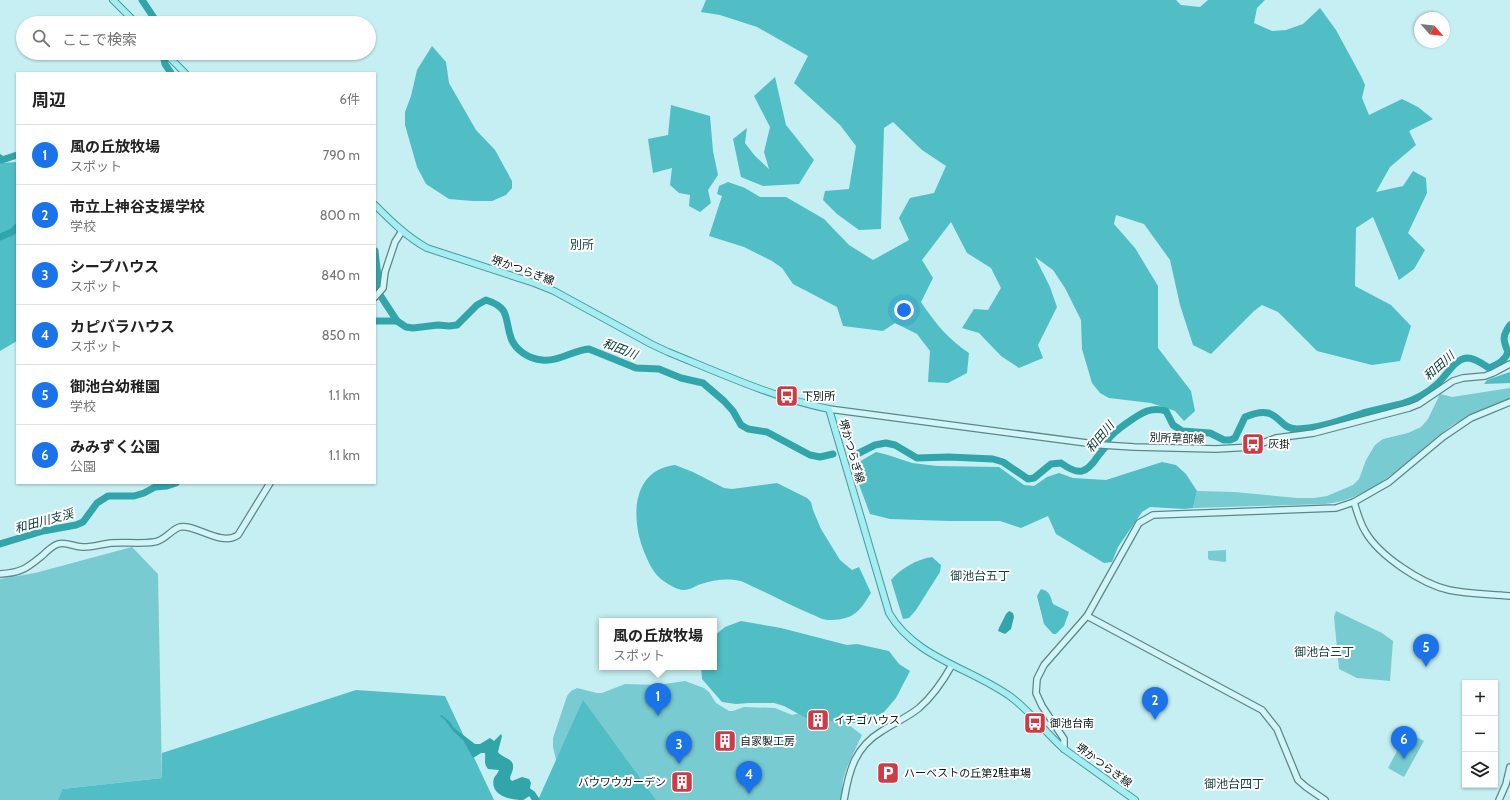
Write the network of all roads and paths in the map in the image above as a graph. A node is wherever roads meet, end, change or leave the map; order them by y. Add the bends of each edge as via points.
1 (114, 0) edge
2 (129, 16) edge
3 (172, 60) edge
4 (184, 72) edge
5 (376, 206) edge
6 (402, 231) junction
7 (376, 295) edge
8 (1510, 364) edge
9 (1510, 402) edge
10 (829, 409) junction
11 (269, 484) edge
12 (1354, 502) junction
13 (0, 574) edge
14 (1510, 596) edge
15 (1087, 616) junction
16 (952, 665) junction
17 (1064, 748) junction
18 (1510, 767) edge
19 (844, 800) edge
20 (1135, 800) edge
21 (1325, 800) edge
22 (1500, 800) edge

1 - 2 main road
3 - 4 main road
5 - 6 main road, 堺かつらぎ線
6 - 7 street via 395,242 381,290
6 - 10 main road, 堺かつらぎ線 via 427,248 554,291 668,352 786,398
8 - 10 street, 別所草部線 via 1489,375 1453,381 1409,408 1314,434 1276,438 1252,447 1216,449 1105,445
9 - 12 street via 1471,418 1443,436 1390,482
10 - 16 main road, 堺かつらぎ線 via 889,613 909,638
11 - 13 street via 234,538 208,535 186,527 176,529 164,539 152,543 110,543 83,548 62,543 49,549 24,570
12 - 14 street via 1365,531 1373,543 1418,578 1450,590
12 - 15 street via 1336,508 1313,510 1153,515 1139,523
15 - 17 street via 1044,665 1037,679 1036,693 1064,739
15 - 21 street via 1262,710 1277,729 1298,780
16 - 17 main road, 堺かつらぎ線 via 1010,696
16 - 19 street via 927,701 875,736 859,752 850,769
17 - 20 main road, 堺かつらぎ線
18 - 22 street

